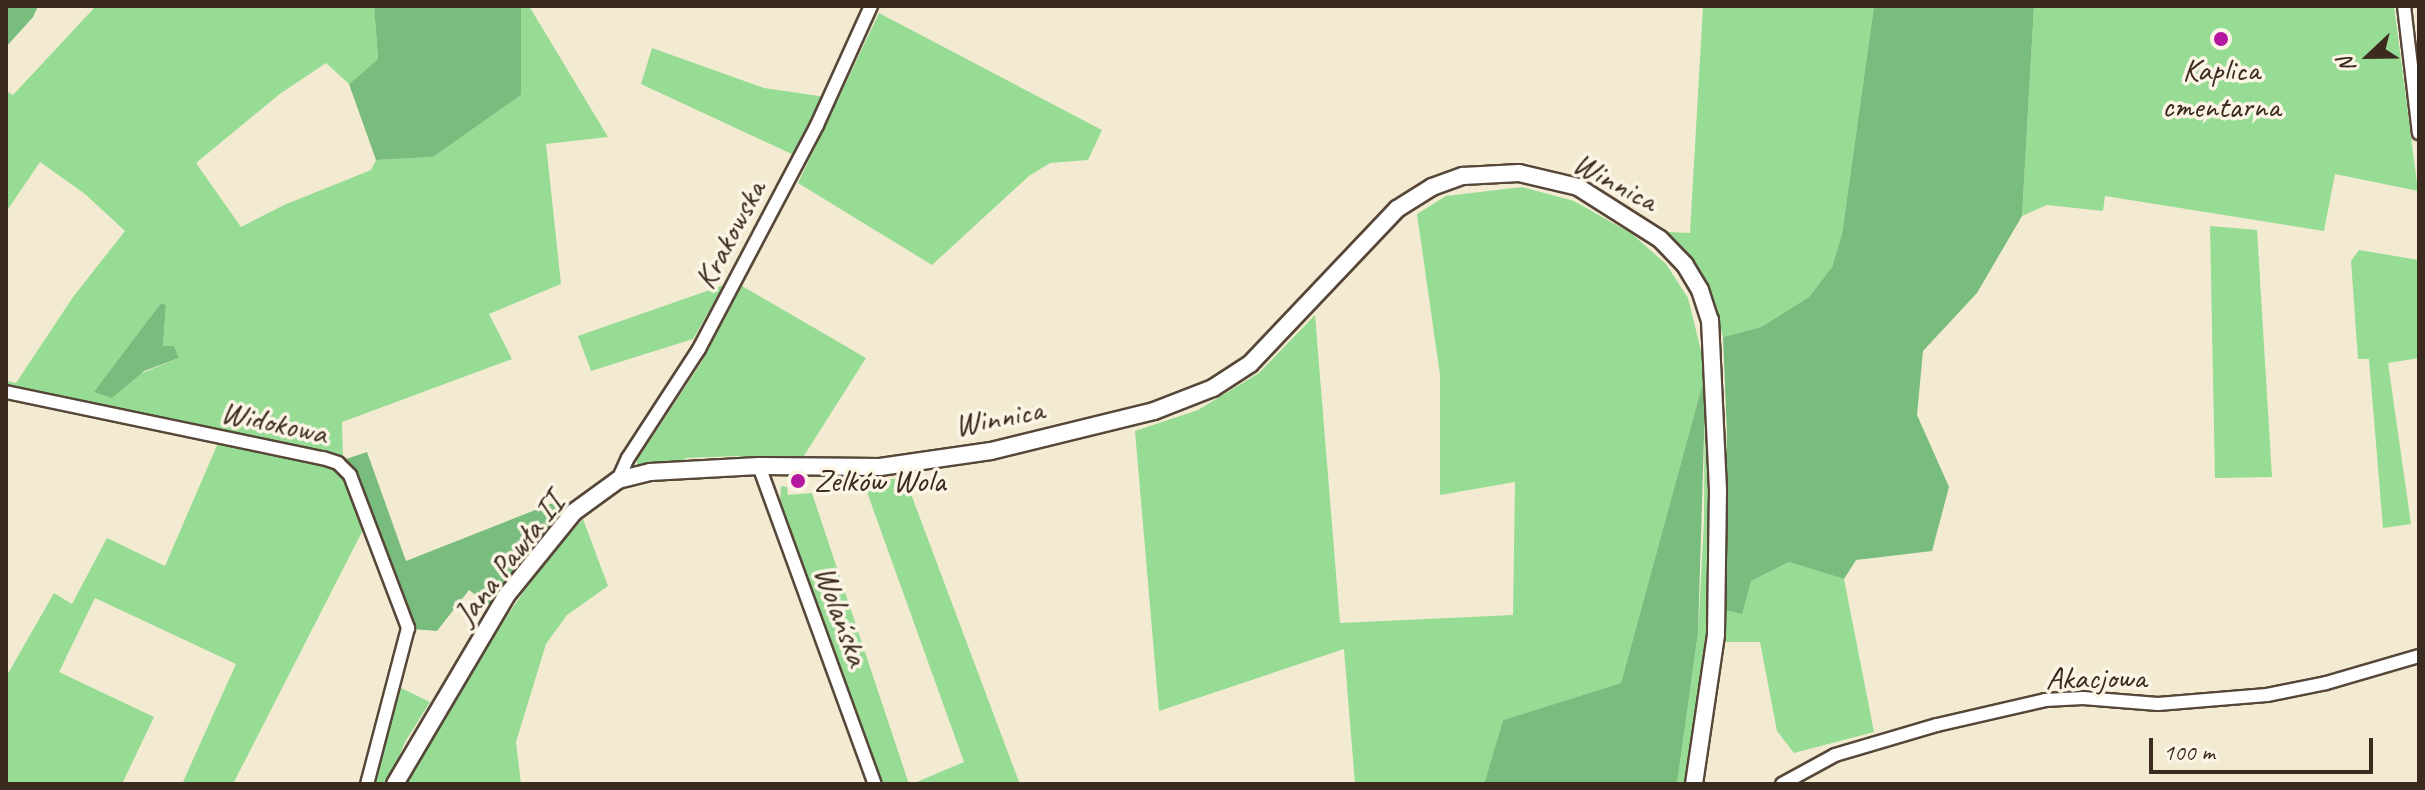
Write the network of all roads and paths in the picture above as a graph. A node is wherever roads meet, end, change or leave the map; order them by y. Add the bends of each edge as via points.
1 (871, 6) edge
2 (2404, 6) edge
3 (2419, 133) edge
4 (6, 392) edge
5 (759, 466) junction
6 (880, 467) joint
7 (618, 480) junction
8 (2419, 656) edge
9 (367, 784) edge
10 (395, 784) edge
11 (875, 784) edge
12 (1694, 784) edge
13 (1782, 784) edge

1 - 7 street, Krakowska via 817,125 699,349
2 - 3 street
4 - 9 street, Widokowa via 323,458 350,475 408,628
5 - 6 street, Jana Pawła II
5 - 7 street, Jana Pawła II via 650,472
5 - 11 street, Wolańska
6 - 12 street, Winnica via 991,451 1154,411 1213,388 1250,364 1397,209 1432,187 1463,176 1507,173 1578,187 1674,252 1700,290 1710,320 1718,490 1716,635
7 - 10 street, Jana Pawła II via 574,512 506,596
8 - 13 street, Akacjowa via 2267,695 2158,704 2045,700 1835,755

